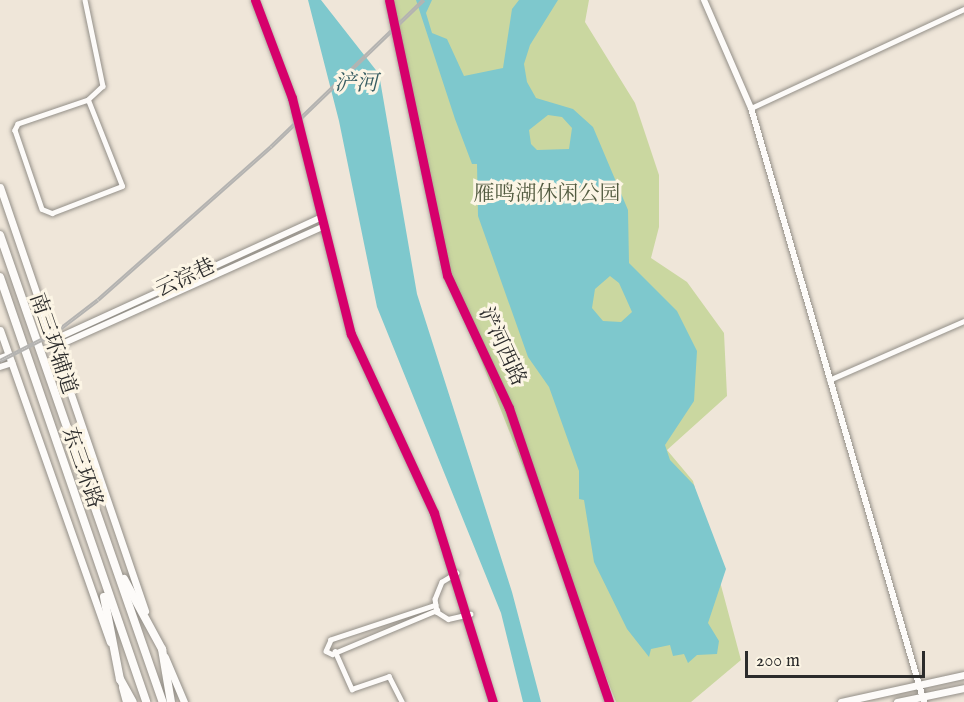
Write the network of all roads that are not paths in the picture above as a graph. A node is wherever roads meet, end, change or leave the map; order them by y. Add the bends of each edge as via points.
1 (85, 0) edge
2 (255, 0) edge
3 (389, 0) edge
4 (704, 0) edge
5 (964, 9) edge
6 (87, 100) junction
7 (750, 108) junction
8 (0, 188) edge
9 (322, 218) junction
10 (324, 226) junction
11 (0, 235) edge
12 (0, 277) edge
13 (964, 321) edge
14 (0, 330) edge
15 (52, 344) junction
16 (9, 355) junction
17 (0, 358) edge
18 (12, 363) junction
19 (0, 367) edge
20 (828, 380) junction
21 (94, 555) junction
22 (112, 556) junction
23 (457, 573) junction
24 (436, 607) junction
25 (470, 614) junction
26 (162, 650) junction
27 (335, 651) junction
28 (964, 675) edge
29 (120, 679) junction
30 (921, 684) junction
31 (964, 688) edge
32 (923, 699) edge
33 (126, 702) edge
34 (133, 702) edge
35 (146, 702) edge
36 (163, 702) edge
37 (171, 702) edge
38 (184, 702) edge
39 (402, 702) edge
40 (493, 702) edge
41 (609, 702) edge
42 (841, 702) edge
43 (897, 702) edge

1 - 6 street via 103,86
2 - 9 street via 292,98
3 - 41 street, 浐河西路 via 447,275 509,408
4 - 7 street
5 - 7 street
6 - 6 street via 122,186 52,213 42,209 15,130 18,124
7 - 20 street
8 - 15 main road, 南三环辅道
9 - 10 street
9 - 15 street, 云淙巷
10 - 15 street, 云淙巷
10 - 23 street via 362,363 415,462
11 - 22 highway, 东三环路
12 - 21 highway, 东三环路
13 - 20 street
14 - 16 main road, 南三环辅道
15 - 26 main road, 南三环辅道
16 - 17 street
16 - 18 main road, 南三环辅道
18 - 19 street
18 - 29 main road, 南三环辅道 via 100,607
20 - 30 street
21 - 29 highway
21 - 35 highway, 东三环路
22 - 26 highway
22 - 36 highway, 东三环路
23 - 24 street via 442,582
23 - 25 street
24 - 25 street via 447,619
24 - 27 street
24 - 27 street via 324,645 326,651
25 - 40 street
26 - 37 highway
26 - 38 main road, 南三环辅道
27 - 39 street via 352,689 389,676
28 - 30 main road
29 - 33 main road, 南三环辅道
29 - 34 highway
30 - 32 street
30 - 42 main road
31 - 32 main road
32 - 43 main road

